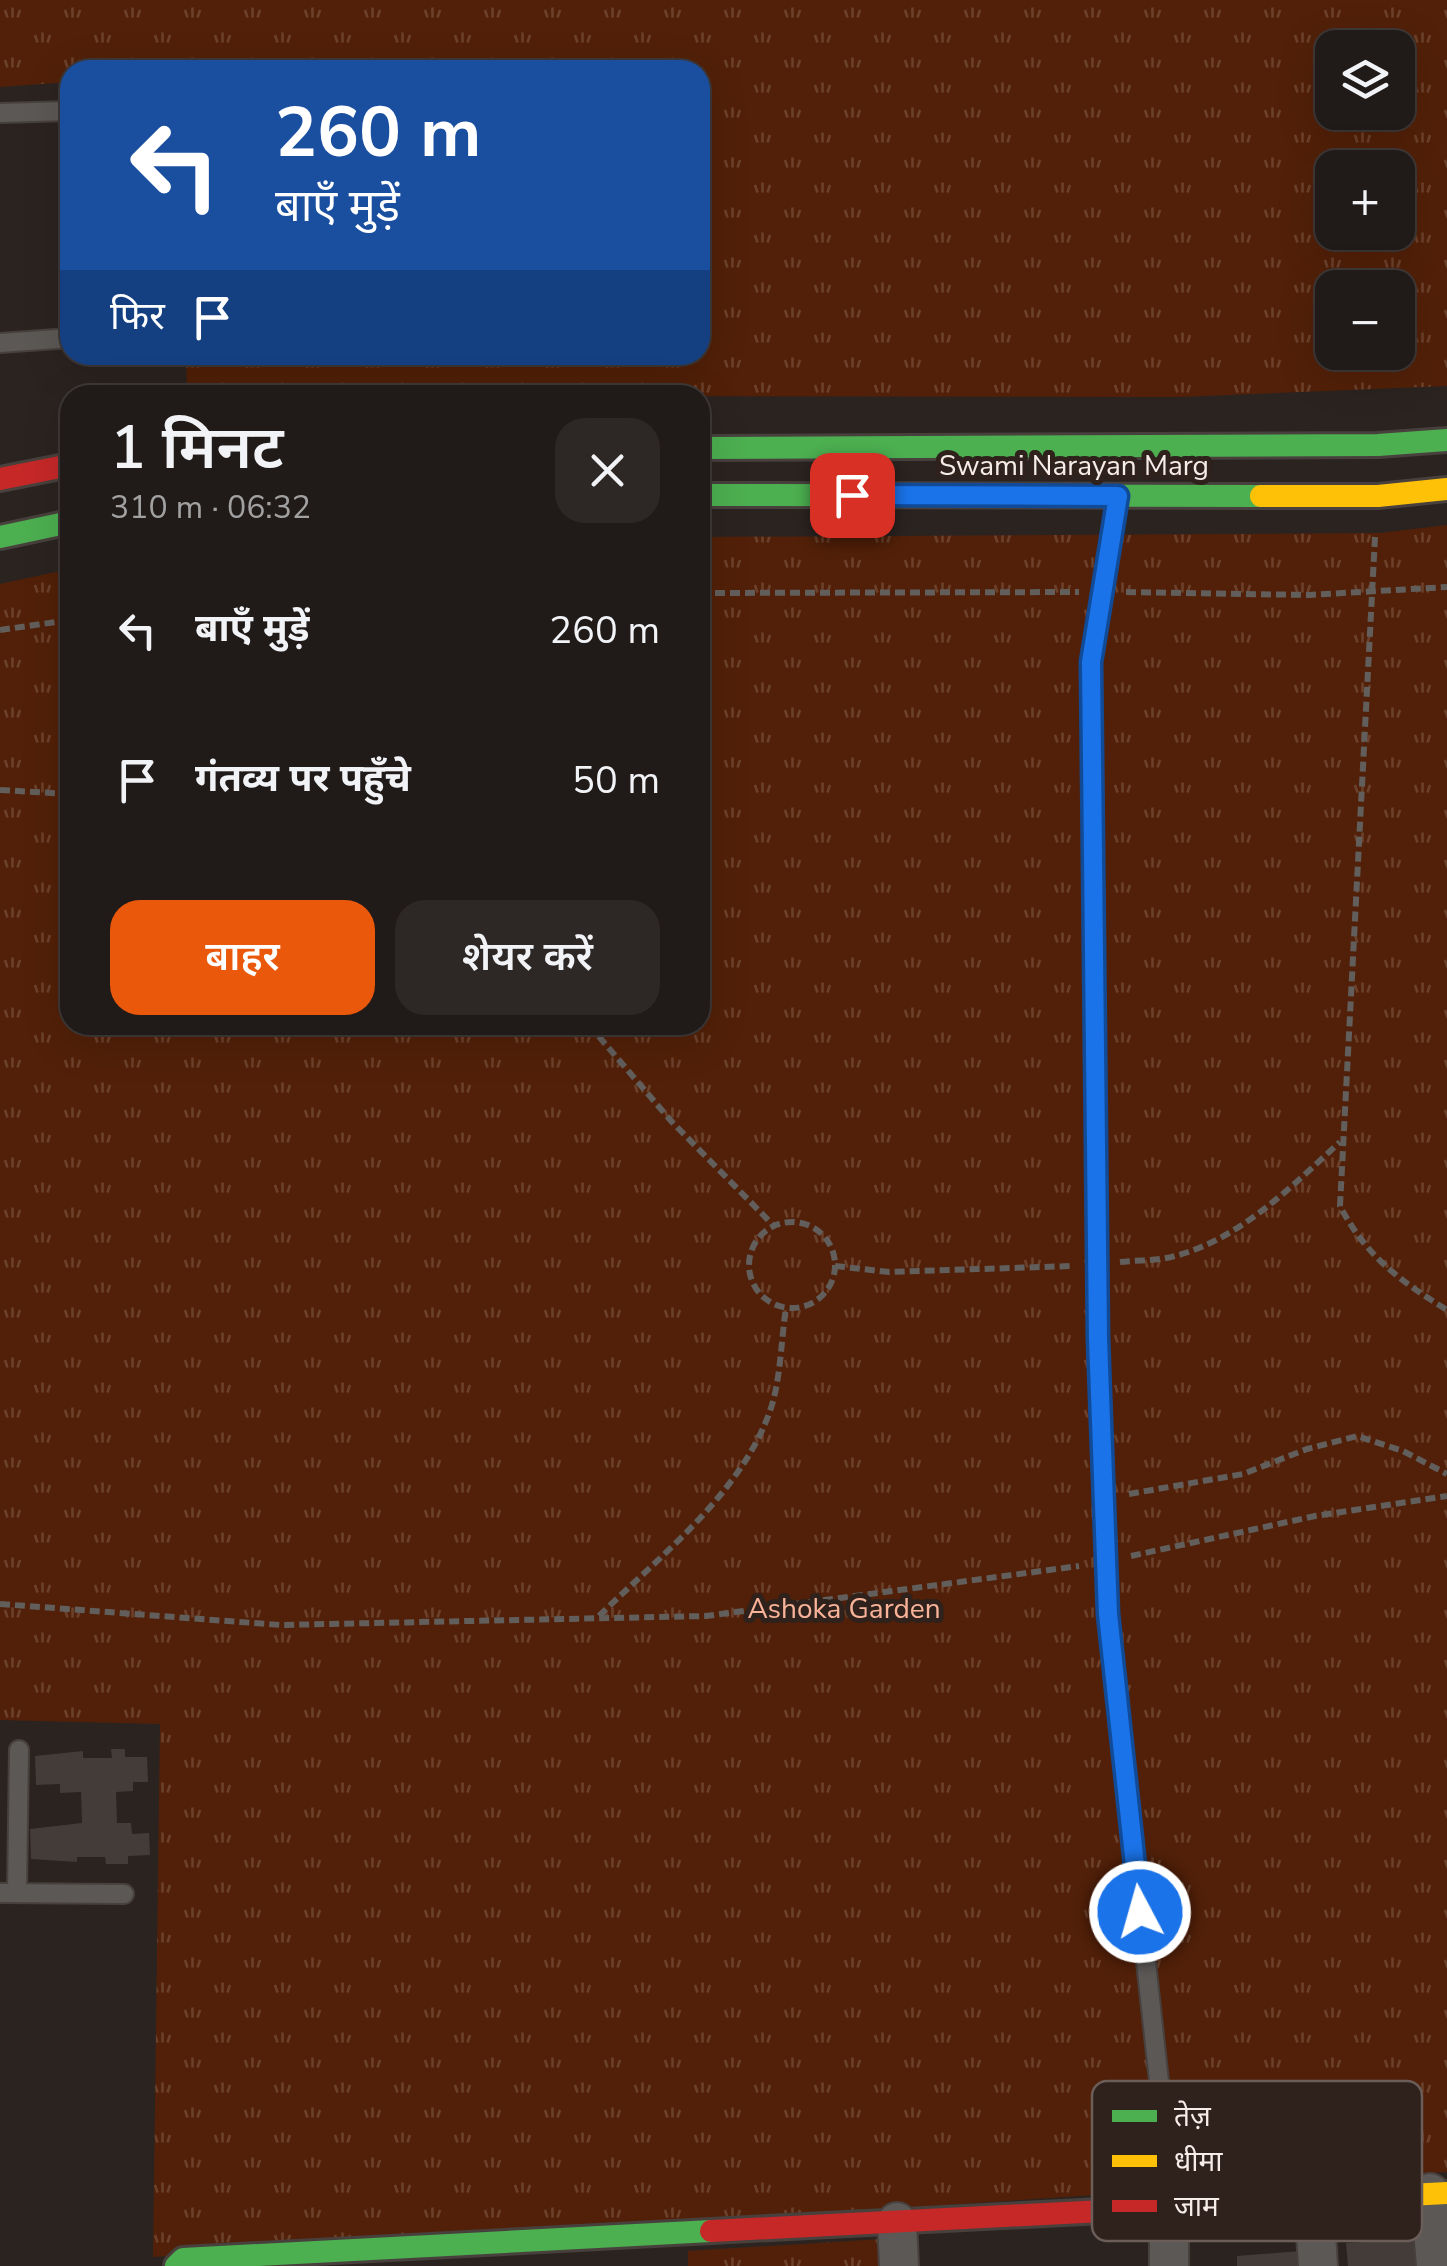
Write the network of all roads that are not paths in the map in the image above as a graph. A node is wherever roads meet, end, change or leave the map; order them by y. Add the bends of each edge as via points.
1 (60, 110) edge
2 (0, 113) edge
3 (60, 339) edge
4 (0, 343) edge
5 (1447, 440) edge
6 (710, 448) edge
7 (60, 468) edge
8 (0, 479) edge
9 (1447, 489) edge
10 (710, 495) edge
11 (1118, 496) junction
12 (60, 524) edge
13 (0, 537) edge
14 (19, 1750) dead end
15 (8, 1893) edge
16 (124, 1894) dead end
17 (1157, 2081) edge
18 (1438, 2193) edge
19 (1092, 2199) edge
20 (896, 2222) junction
21 (1316, 2241) edge
22 (661, 2250) edge
23 (519, 2255) edge
24 (419, 2256) edge
25 (176, 2266) edge
26 (899, 2266) edge
27 (1318, 2266) edge
28 (1436, 2266) edge

1 - 2 lane
3 - 4 lane
5 - 6 main road, Swami Narayan Marg via 1378,446
7 - 8 main road
9 - 11 main road, Swami Narayan Marg via 1378,496
10 - 11 main road, Swami Narayan Marg
11 - 17 lane via 1091,662 1098,1264 1108,1614
12 - 13 main road
14 - 15 lane
15 - 16 lane
18 - 28 street
19 - 20 main road
20 - 22 main road
20 - 26 street
21 - 27 street
22 - 23 main road
23 - 24 main road
24 - 25 main road via 183,2258

